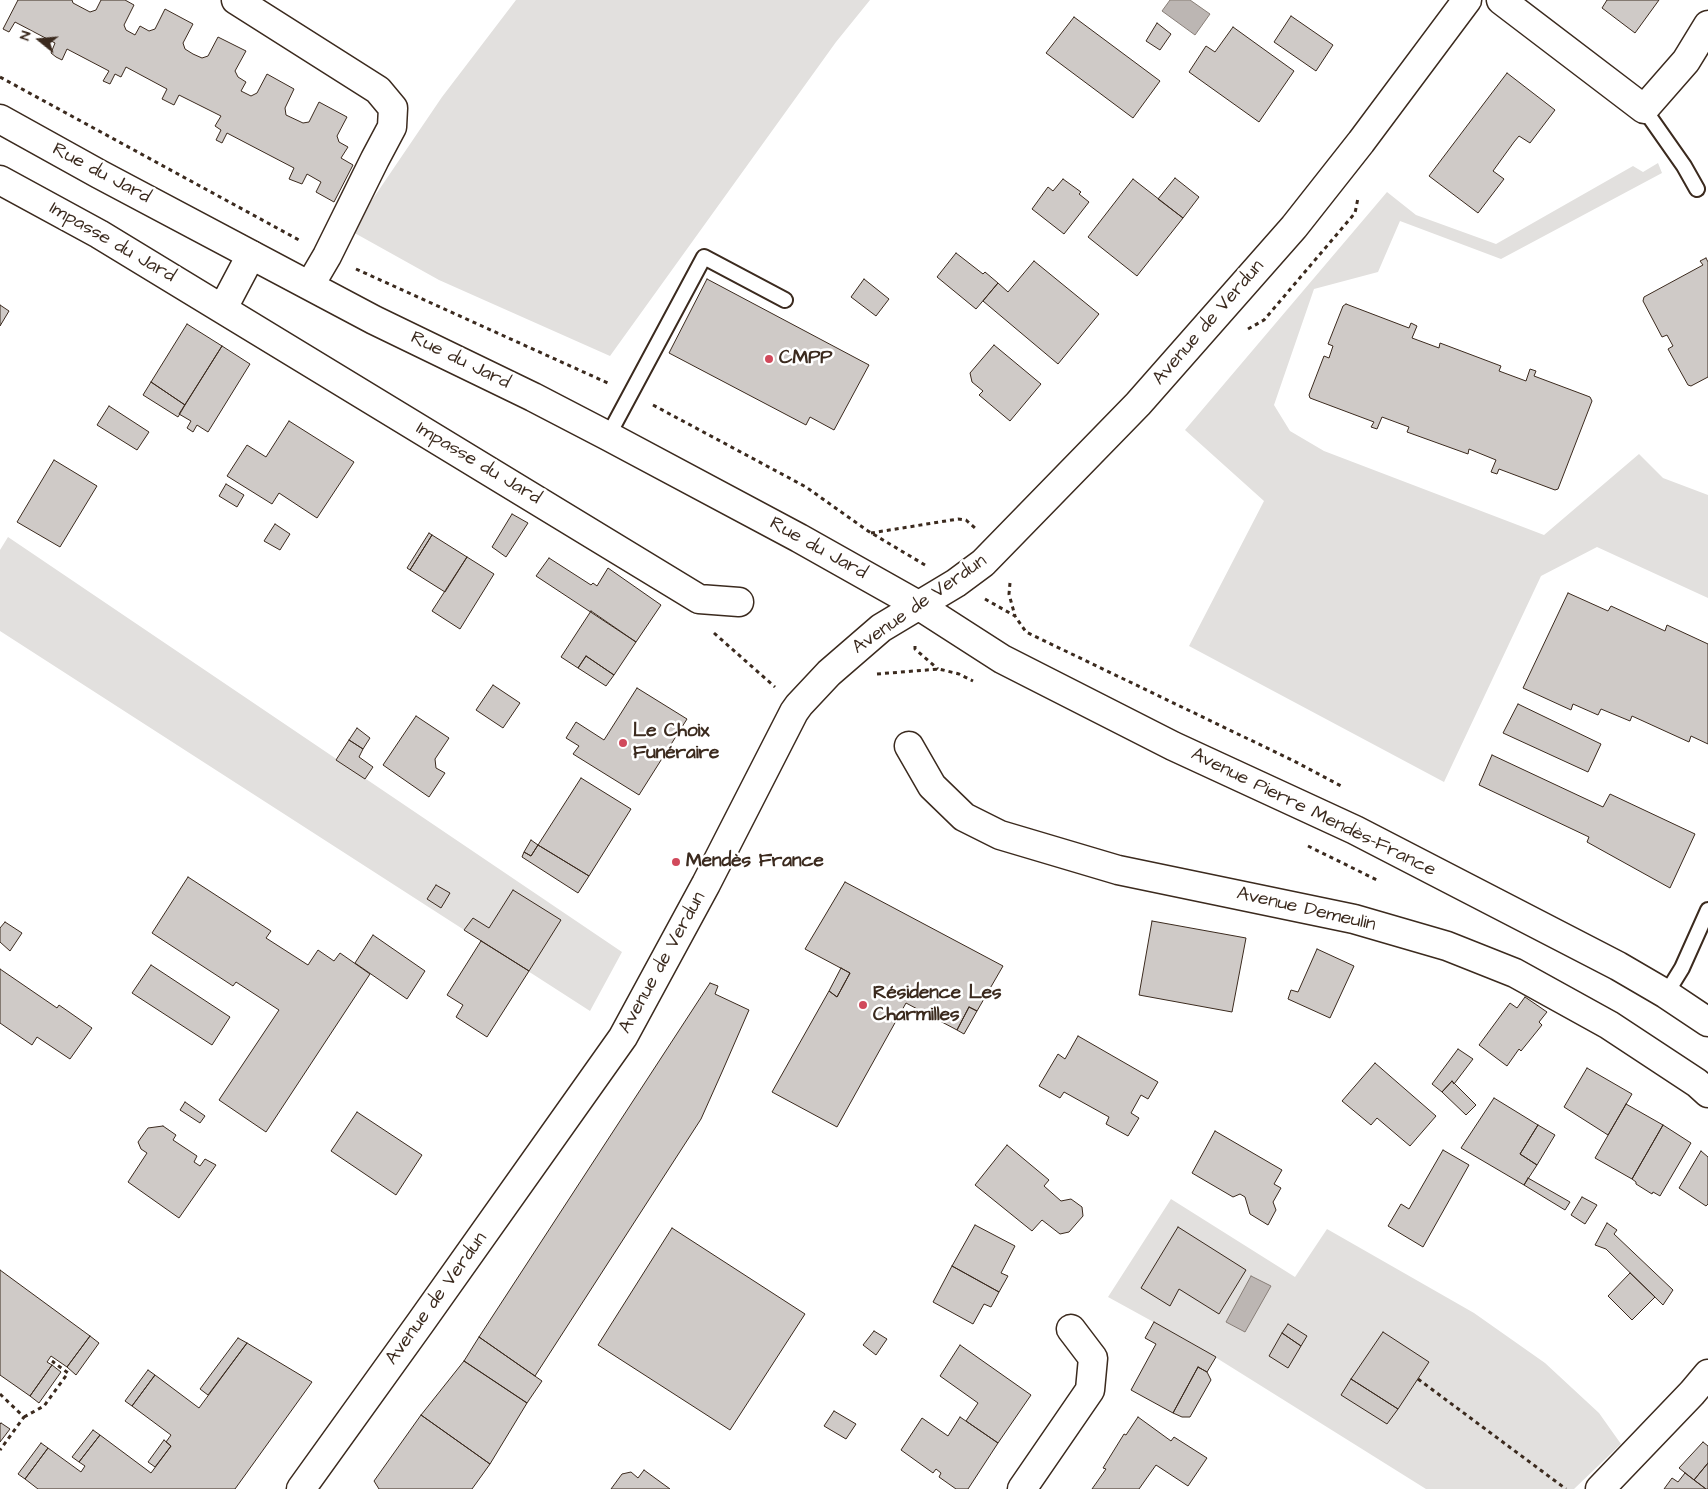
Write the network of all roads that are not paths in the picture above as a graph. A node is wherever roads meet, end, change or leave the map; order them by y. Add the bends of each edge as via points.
1 (236, 0) edge
2 (1468, 0) edge
3 (1501, 0) edge
4 (1708, 26) edge
5 (1644, 109) junction
6 (0, 119) edge
7 (0, 180) edge
8 (1697, 189) dead end
9 (250, 255) junction
10 (310, 285) junction
11 (785, 300) dead end
12 (223, 308) junction
13 (608, 436) junction
14 (739, 602) dead end
15 (918, 605) junction
16 (909, 746) dead end
17 (1708, 910) edge
18 (1666, 994) junction
19 (1708, 1022) edge
20 (1708, 1093) edge
21 (1071, 1328) dead end
22 (1708, 1374) edge
23 (300, 1489) edge
24 (1022, 1489) edge
25 (1600, 1489) edge

1 - 10 street via 378,90 393,108 392,127
2 - 15 street, Avenue de Verdun via 1294,227 1138,404 983,563
3 - 5 street
4 - 5 street via 1686,61
5 - 8 lane
6 - 9 street, Rue du Jard
7 - 12 street, Impasse du Jard
9 - 10 street, Rue du Jard
9 - 12 street
10 - 13 street, Rue du Jard
11 - 13 lane via 704,257
12 - 14 street, Impasse du Jard via 699,599
13 - 15 street, Rue du Jard
15 - 18 street, Avenue Pierre Mendès-France via 1002,660 1174,746 1355,830
15 - 23 street, Avenue de Verdun via 881,628 828,673 800,705 623,1038
16 - 20 street, Avenue Demeulin via 932,786 964,817 1000,835 1118,870 1354,919 1447,946 1515,973 1610,1025
17 - 18 lane via 1682,968
18 - 19 street, Avenue Pierre Mendès-France
21 - 24 street via 1093,1358 1090,1390
22 - 25 street

